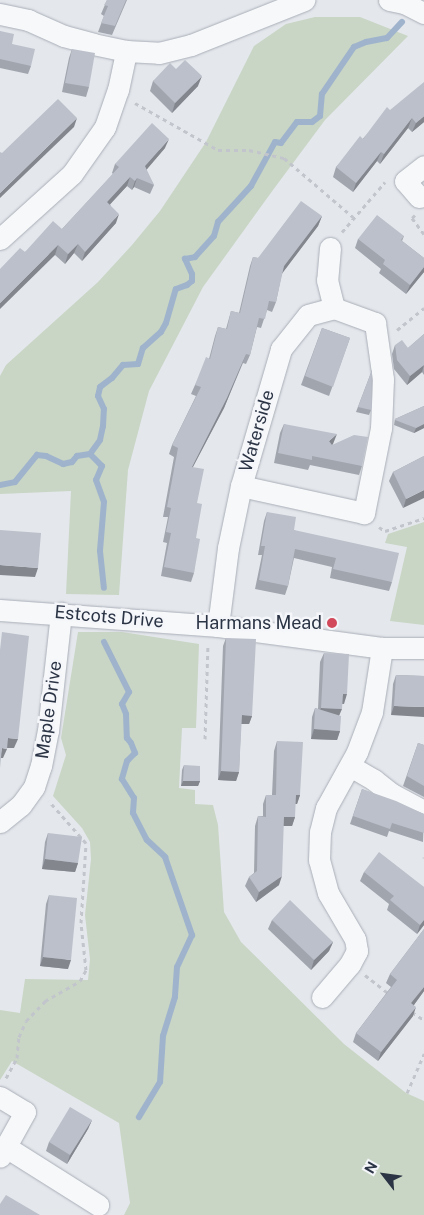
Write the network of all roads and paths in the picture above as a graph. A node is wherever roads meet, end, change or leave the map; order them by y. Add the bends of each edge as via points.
1 (304, 0) edge
2 (389, 0) edge
3 (424, 13) edge
4 (0, 14) edge
5 (126, 51) junction
6 (117, 94) junction
7 (424, 166) edge
8 (405, 181) junction
9 (419, 205) joint
10 (353, 218) junction
11 (424, 234) edge
12 (0, 239) edge
13 (330, 248) joint
14 (334, 308) junction
15 (424, 308) edge
16 (375, 323) junction
17 (241, 486) junction
18 (364, 513) junction
19 (424, 518) edge
20 (0, 610) edge
21 (61, 613) junction
22 (214, 626) junction
23 (382, 648) junction
24 (424, 648) edge
25 (205, 739) dead end
26 (350, 766) junction
27 (34, 787) junction
28 (424, 811) edge
29 (0, 822) edge
30 (350, 964) junction
31 (322, 997) dead end
32 (394, 998) edge
33 (409, 1009) edge
34 (424, 1020) edge
35 (424, 1054) edge
36 (2, 1089) edge
37 (407, 1093) dead end
38 (3, 1152) edge
39 (98, 1204) dead end

1 - 5 street via 191,45 159,54
2 - 3 street
4 - 5 street via 28,20 64,36
5 - 6 street
6 - 10 path via 218,150 254,151 281,158 313,181
6 - 12 street via 105,127 72,174
7 - 8 street
8 - 9 street
8 - 10 path via 387,180
9 - 11 path via 412,218
10 - 13 path
13 - 14 street via 327,280
14 - 16 street
14 - 17 street, Waterside via 308,315 281,349
15 - 16 path via 396,331
16 - 18 street via 383,379 381,428
17 - 18 street
17 - 22 street, Waterside
18 - 19 path via 385,531
20 - 21 street, Estcots Drive
21 - 22 street, Estcots Drive
21 - 27 street, Maple Drive via 48,731
22 - 23 street, Estcots Drive
22 - 25 path
23 - 24 street, Estcots Drive
23 - 26 street via 372,712
26 - 28 street
26 - 30 street via 326,808 320,832 319,860 328,893 356,939 357,951
27 - 29 street, Maple Drive via 21,805
27 - 36 path via 86,843 81,923 86,970 80,981 45,1000 26,1020 17,1058
30 - 31 street
30 - 32 path
33 - 34 path
35 - 37 path
36 - 38 street via 25,1112
38 - 39 street

